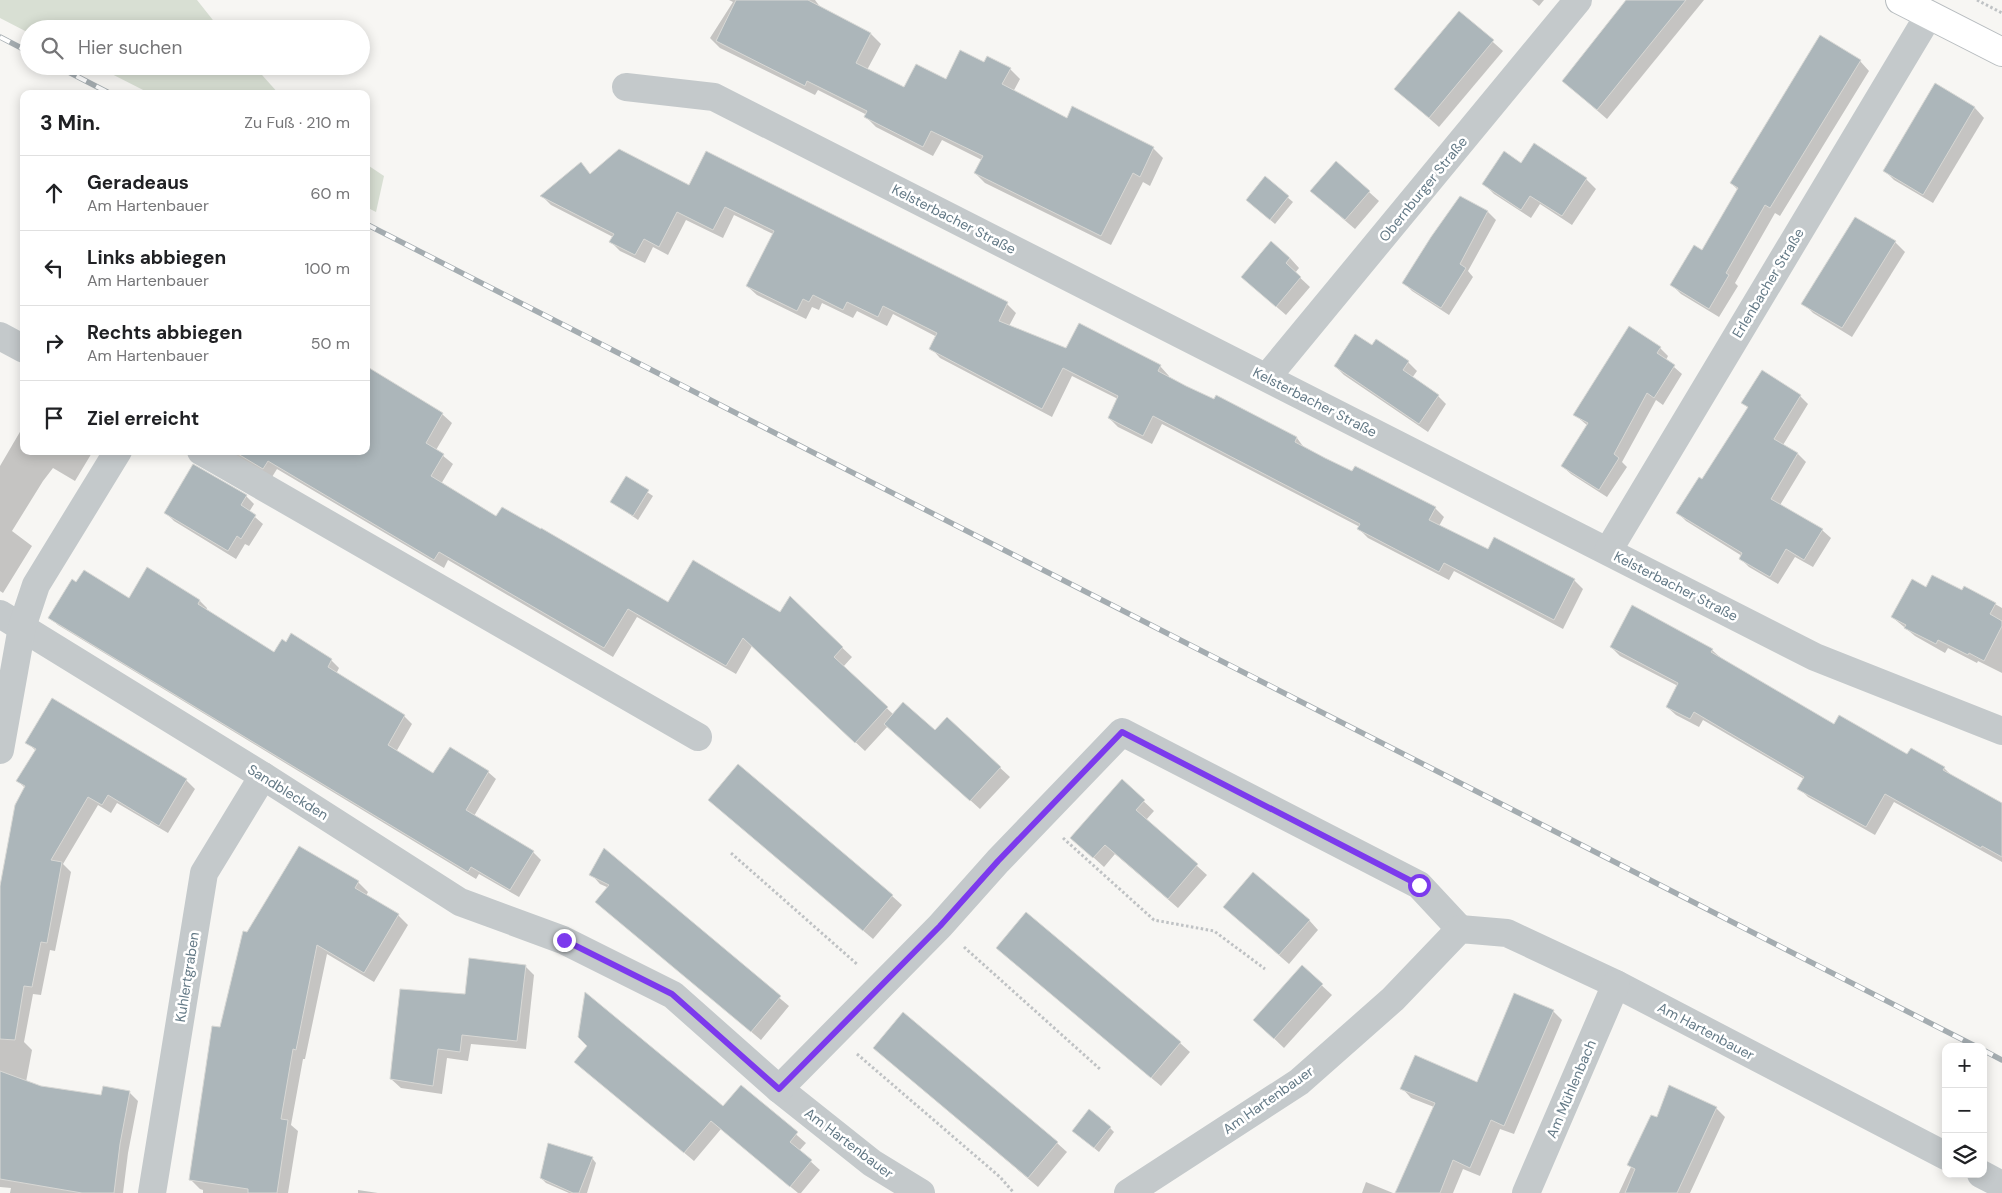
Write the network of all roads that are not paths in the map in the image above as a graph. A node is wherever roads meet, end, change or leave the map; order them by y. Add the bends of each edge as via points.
1 (1578, 0) edge
2 (1900, 0) edge
3 (1929, 15) junction
4 (2002, 52) edge
5 (626, 87) dead end
6 (0, 336) edge
7 (20, 348) edge
8 (1268, 378) junction
9 (116, 455) edge
10 (208, 455) edge
11 (1608, 551) junction
12 (11, 621) edge
13 (2002, 731) edge
14 (698, 737) dead end
15 (0, 750) edge
16 (263, 776) junction
17 (1460, 929) junction
18 (564, 940) joint
19 (1616, 984) junction
20 (779, 1089) junction
21 (1942, 1154) edge
22 (1987, 1177) edge
23 (2002, 1185) edge
24 (152, 1193) edge
25 (921, 1193) edge
26 (1128, 1193) edge
27 (1526, 1193) edge

1 - 8 street, Obernburger Straße
2 - 3 main road
3 - 4 main road
3 - 11 street, Erlenbacher Straße
5 - 8 street, Kelsterbacher Straße via 714,97
6 - 7 street
8 - 11 street, Kelsterbacher Straße
9 - 12 street
10 - 14 street
11 - 13 street, Kelsterbacher Straße via 1815,657
12 - 15 street
12 - 16 street, Sandbleckden
16 - 18 street, Sandbleckden via 460,902
16 - 24 street, Kuhlertgraben via 204,873
17 - 19 street, Am Hartenbauer via 1507,933
17 - 20 street via 1419,885 1122,732 940,926
17 - 26 street, Am Hartenbauer via 1393,999 1300,1082
18 - 20 street, Am Hartenbauer via 672,994
19 - 21 street, Am Hartenbauer
19 - 27 street, Am Mühlenbach
20 - 25 street, Am Hartenbauer via 872,1163
22 - 23 street

